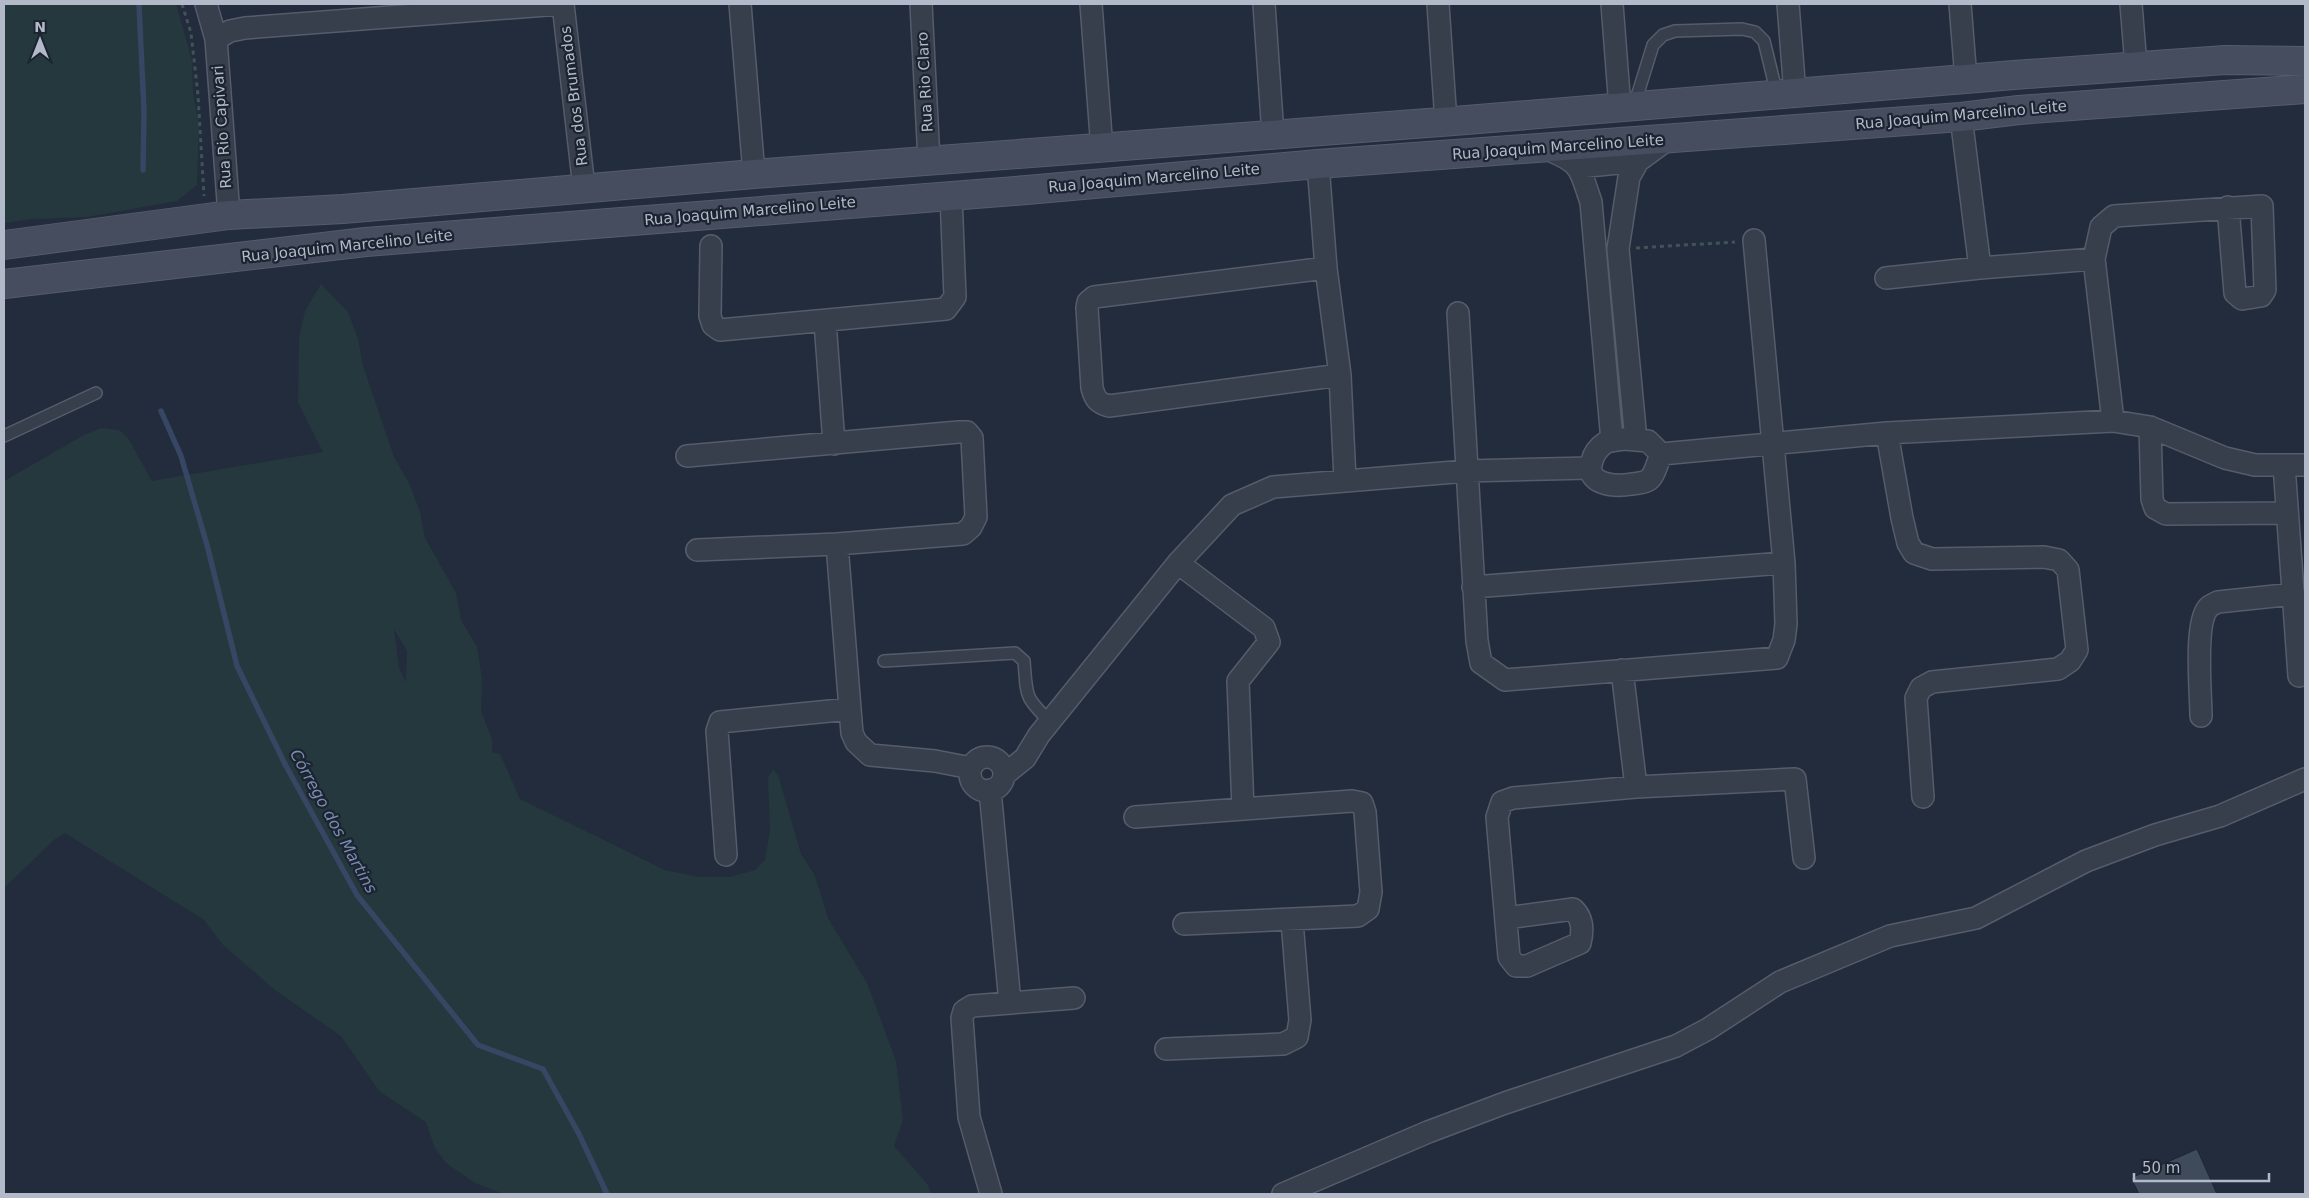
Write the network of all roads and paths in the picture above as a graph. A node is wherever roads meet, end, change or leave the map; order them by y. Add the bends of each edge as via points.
1 (182, 4) edge
2 (206, 4) edge
3 (562, 4) edge
4 (740, 4) edge
5 (921, 4) edge
6 (1091, 4) edge
7 (1264, 4) edge
8 (1438, 4) edge
9 (1612, 4) edge
10 (1788, 4) edge
11 (1960, 4) edge
12 (2132, 4) edge
13 (216, 39) junction
14 (2305, 61) edge
15 (2136, 66) junction
16 (2089, 70) junction
17 (2014, 75) junction
18 (1966, 79) junction
19 (2305, 89) edge
20 (1786, 94) junction
21 (2090, 104) junction
22 (1627, 108) junction
23 (2018, 110) junction
24 (1582, 111) junction
25 (1961, 117) junction
26 (1446, 122) junction
27 (1273, 135) junction
28 (1668, 139) junction
29 (1540, 146) junction
30 (1102, 148) junction
31 (1024, 154) junction
32 (1429, 156) junction
33 (974, 158) junction
34 (930, 160) junction
35 (1638, 161) junction
36 (1318, 164) junction
37 (1579, 167) junction
38 (754, 174) junction
39 (584, 188) junction
40 (1026, 190) junction
41 (962, 194) junction
42 (204, 198) dead end
43 (2228, 207) dead end
44 (229, 216) junction
45 (473, 234) junction
46 (1754, 240) joint
47 (4, 245) edge
48 (711, 246) dead end
49 (1618, 249) junction
50 (2094, 259) junction
51 (1326, 268) junction
52 (1980, 268) junction
53 (1886, 278) dead end
54 (4, 284) edge
55 (1458, 313) dead end
56 (826, 321) junction
57 (1340, 374) junction
58 (96, 393) dead end
59 (2113, 421) junction
60 (2150, 427) junction
61 (1887, 433) junction
62 (4, 436) edge
63 (1636, 440) junction
64 (1612, 441) junction
65 (834, 444) junction
66 (1772, 445) junction
67 (1661, 454) junction
68 (687, 456) dead end
69 (2305, 465) edge
70 (2284, 466) junction
71 (1589, 468) junction
72 (1467, 472) junction
73 (1345, 480) junction
74 (2286, 513) junction
75 (837, 544) junction
76 (697, 550) dead end
77 (1178, 563) junction
78 (1784, 563) junction
79 (1473, 587) junction
80 (2294, 594) junction
81 (884, 661) dead end
82 (1622, 670) junction
83 (2299, 676) dead end
84 (850, 709) junction
85 (2201, 716) dead end
86 (1045, 728) junction
87 (971, 774) junction
88 (995, 775) junction
89 (2305, 779) edge
90 (1636, 787) junction
91 (1923, 797) dead end
92 (1243, 809) junction
93 (1135, 817) dead end
94 (726, 855) dead end
95 (1804, 858) dead end
96 (1506, 918) dead end
97 (1292, 920) junction
98 (1184, 924) dead end
99 (1074, 998) dead end
100 (1010, 1003) junction
101 (1166, 1049) dead end
102 (991, 1194) edge
103 (1283, 1194) edge

1 - 42 path via 191,33
2 - 13 street, Rua Rio Capivari
3 - 13 street via 245,28 230,31
3 - 39 street, Rua dos Brumados
4 - 38 street
5 - 34 street, Rua Rio Claro
6 - 30 street
7 - 27 street
8 - 26 street
9 - 22 street
10 - 20 street
11 - 18 street
12 - 15 street
13 - 44 street, Rua Rio Capivari
14 - 15 main road via 2225,60
15 - 16 main road
16 - 17 main road
16 - 21 main road via 2083,84
17 - 18 main road
17 - 23 main road via 2024,84 2025,91 2024,101
18 - 20 main road
19 - 21 main road, Rua Joaquim Marcelino Leite
20 - 22 main road
20 - 22 lane via 1764,41 1755,32 1742,29 1674,31 1663,35 1653,45
20 - 28 main road via 1798,104 1796,110 1700,121
21 - 23 main road, Rua Joaquim Marcelino Leite
22 - 24 main road
23 - 25 main road, Rua Joaquim Marcelino Leite
24 - 26 main road
24 - 32 main road via 1544,125 1440,132 1432,136 1428,145
25 - 28 main road, Rua Joaquim Marcelino Leite
25 - 52 street
26 - 27 main road
27 - 30 main road
28 - 29 main road, Rua Joaquim Marcelino Leite
28 - 35 street
29 - 32 main road, Rua Joaquim Marcelino Leite
29 - 37 street via 1566,157
30 - 31 main road
31 - 33 main road
31 - 40 main road via 1020,172
32 - 36 main road, Rua Joaquim Marcelino Leite
33 - 34 main road
33 - 41 main road via 990,171 989,182
34 - 38 main road
35 - 37 street
35 - 49 street via 1630,177
36 - 40 main road, Rua Joaquim Marcelino Leite
36 - 51 street
37 - 64 street via 1591,202
38 - 39 main road
39 - 44 main road
39 - 45 main road via 583,198 575,205
40 - 41 main road, Rua Joaquim Marcelino Leite
41 - 45 main road, Rua Joaquim Marcelino Leite
41 - 56 street via 955,297 946,309
43 - 50 street via 2114,216 2100,227
44 - 47 main road
45 - 54 main road, Rua Joaquim Marcelino Leite via 366,242
46 - 49 path
46 - 66 street
48 - 56 street via 712,325 720,330
49 - 63 street
50 - 52 street
50 - 59 street
51 - 57 street
51 - 57 street via 1094,297 1087,308 1092,388 1100,404 1109,406
52 - 53 street
55 - 72 street
56 - 65 street
57 - 73 street
58 - 62 lane
59 - 60 street
59 - 61 street
60 - 70 street via 2225,458 2255,465
60 - 74 street via 2155,508 2166,514
61 - 66 street
61 - 91 street via 1902,518 1908,543 1914,552 1932,560 2044,557 2059,560 2068,570 2077,650 2070,661 2058,669 1932,682 1921,688 1916,698
63 - 64 street
63 - 67 street via 1648,442
64 - 71 street via 1594,453
65 - 68 street
65 - 75 street via 967,432 972,438 976,517 972,527 963,534
66 - 67 street
66 - 78 street
67 - 71 street via 1647,482 1612,485 1592,476
69 - 70 street
70 - 74 street
71 - 72 street
72 - 73 street
72 - 79 street
73 - 77 street via 1273,487 1232,505
74 - 80 street
75 - 76 street
75 - 84 street
77 - 86 street
77 - 92 street via 1268,634 1269,642 1238,681
78 - 79 street
78 - 82 street via 1786,624 1777,658
79 - 82 street via 1482,663 1505,680
80 - 83 street
80 - 85 street via 2218,602 2207,608 2202,620
81 - 86 lane via 1015,653 1024,661 1027,694
82 - 90 street
84 - 87 street via 852,733 856,742 870,755 935,762
84 - 94 street via 720,722 717,730
86 - 88 street via 1025,758
87 - 88 street via 978,788
87 - 88 street via 978,760 988,757
88 - 100 street
89 - 103 street via 2220,816 2086,860 1976,918 1890,936 1780,982 1676,1046 1505,1103
90 - 95 street via 1796,779
90 - 96 street via 1513,798 1502,802 1497,817
92 - 93 street
92 - 97 street via 1352,801 1362,803 1371,892 1368,909 1358,916
97 - 98 street
97 - 101 street via 1300,1020 1297,1037 1284,1044
99 - 100 street
100 - 102 street via 972,1006 964,1011 962,1018 969,1118

